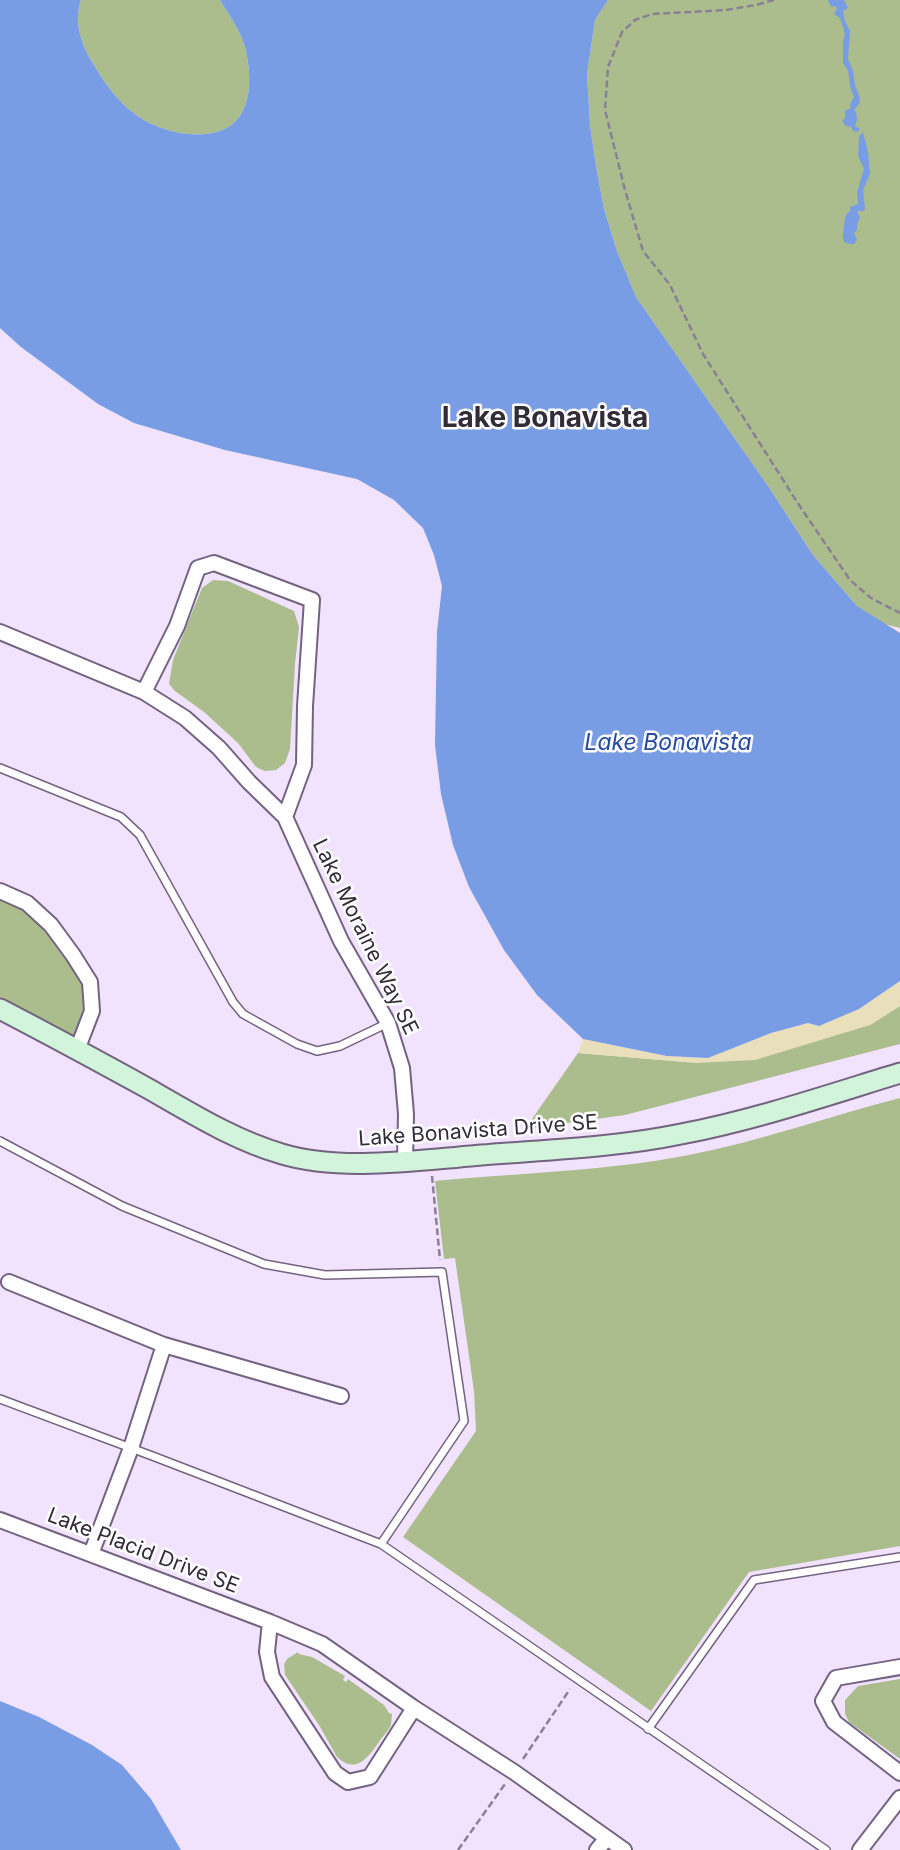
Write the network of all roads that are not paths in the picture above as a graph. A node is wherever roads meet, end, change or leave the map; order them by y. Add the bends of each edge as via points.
1 (0, 632) edge
2 (144, 692) junction
3 (0, 768) edge
4 (285, 817) junction
5 (0, 891) edge
6 (0, 1009) edge
7 (388, 1023) junction
8 (77, 1050) junction
9 (900, 1073) edge
10 (0, 1141) edge
11 (405, 1161) junction
12 (9, 1282) dead end
13 (164, 1345) junction
14 (341, 1396) dead end
15 (0, 1399) edge
16 (131, 1448) junction
17 (0, 1520) edge
18 (381, 1544) junction
19 (91, 1553) junction
20 (900, 1557) edge
21 (270, 1622) junction
22 (900, 1667) edge
23 (414, 1708) junction
24 (649, 1729) junction
25 (900, 1773) edge
26 (900, 1797) edge
27 (607, 1838) junction
28 (597, 1850) edge
29 (624, 1850) edge
30 (826, 1850) edge
31 (860, 1850) edge

1 - 2 street, Lake Moraine Way SE
2 - 4 street, Lake Moraine Way SE via 185,718 219,748
2 - 4 street via 177,626 198,568 214,563 312,600 304,765
3 - 7 lane via 121,817 140,835 243,1014 317,1051 340,1046
4 - 7 street, Lake Moraine Way SE via 341,941
5 - 8 street via 27,903 51,925 90,982 92,1011
6 - 8 street, Lake Bonavista Drive SE
7 - 11 street, Lake Moraine Way SE via 402,1068
8 - 11 street, Lake Bonavista Drive SE via 209,1123 282,1154 324,1162
9 - 11 street, Lake Bonavista Drive SE via 680,1135
10 - 18 lane via 122,1206 264,1264 325,1275 442,1272 464,1421
12 - 13 street
13 - 14 street
13 - 16 street
15 - 16 lane
16 - 18 lane
16 - 19 street
17 - 19 street, Lake Placid Drive SE
18 - 24 lane
19 - 21 street, Lake Placid Drive SE
20 - 24 lane via 754,1580
21 - 23 street, Lake Placid Drive SE via 322,1644
21 - 23 street via 267,1652 272,1677 335,1773 348,1782 370,1777
22 - 25 street via 836,1678 823,1701 834,1722
23 - 27 street, Lake Placid Drive SE
24 - 30 lane
26 - 31 street
27 - 28 street
27 - 29 street, Lake Placid Drive SE

